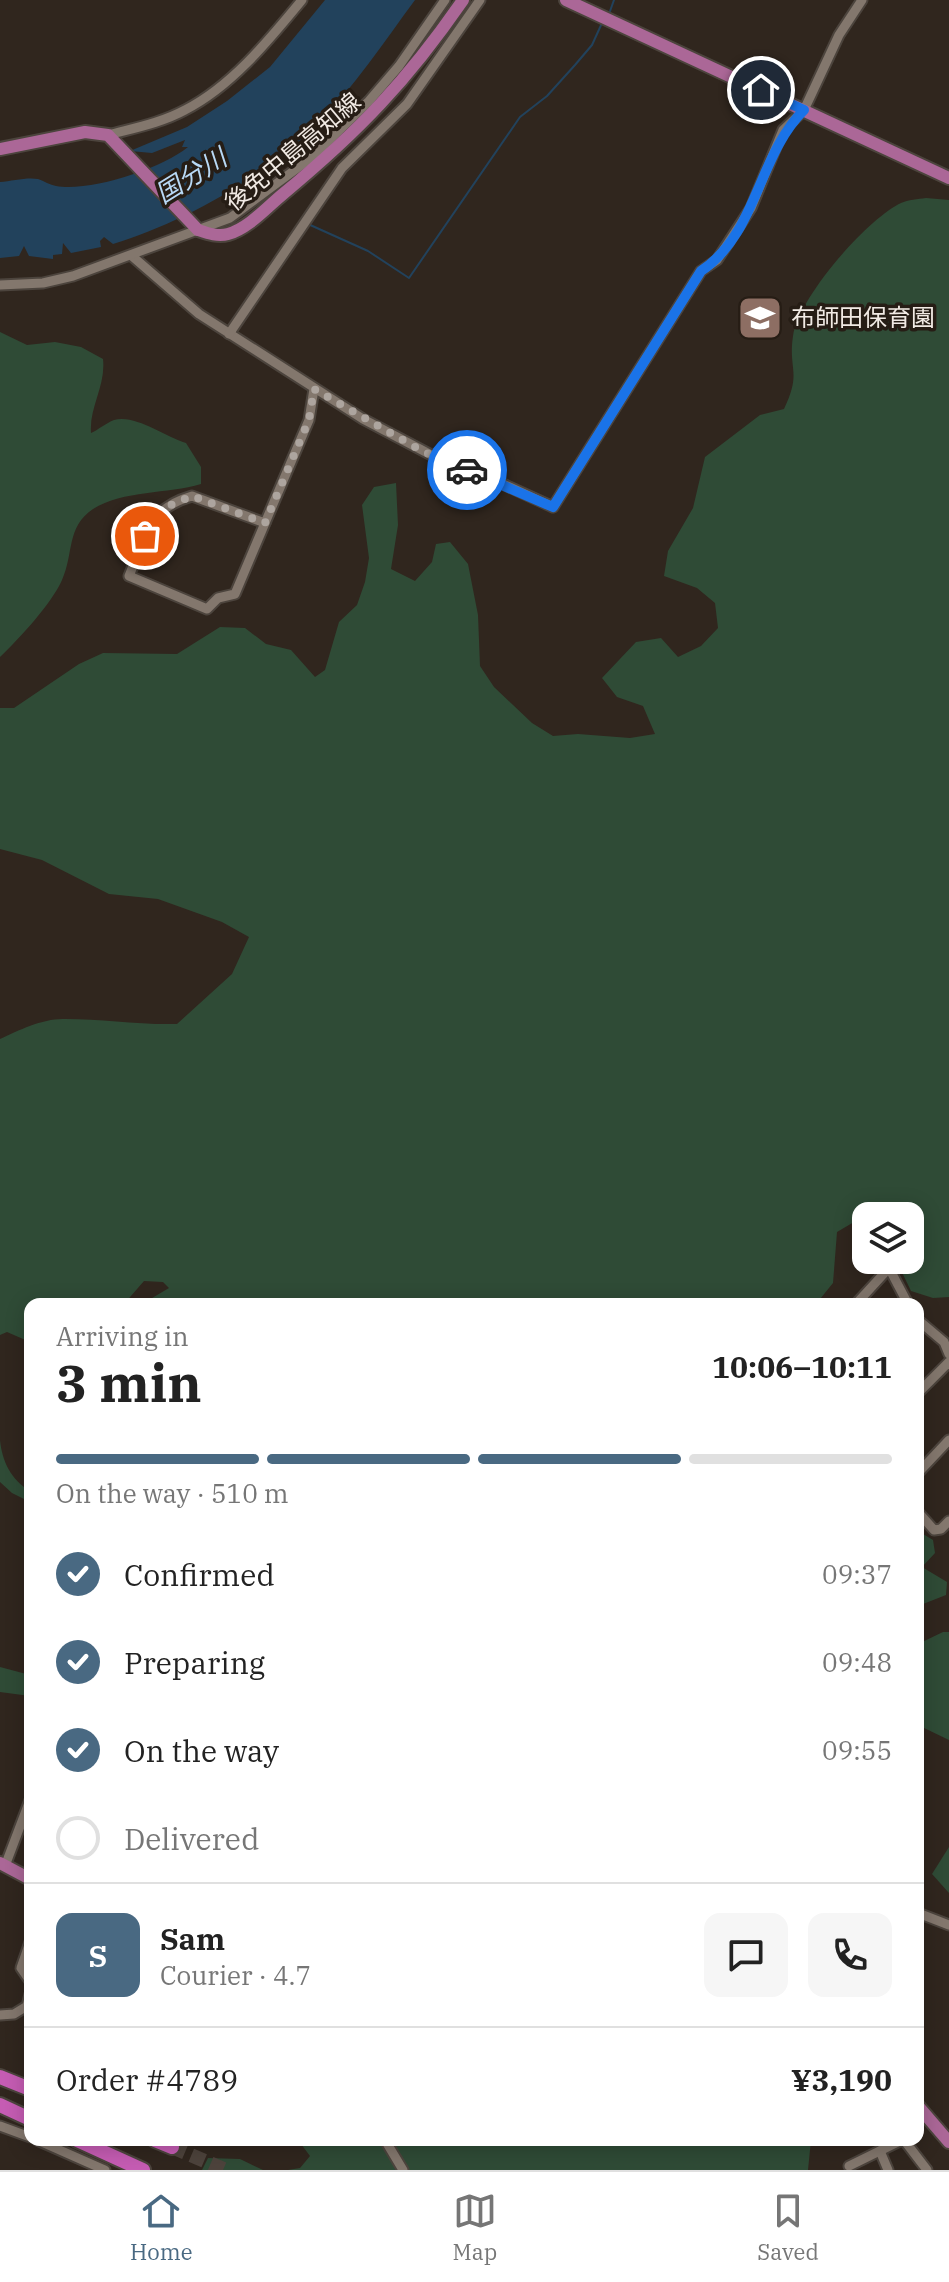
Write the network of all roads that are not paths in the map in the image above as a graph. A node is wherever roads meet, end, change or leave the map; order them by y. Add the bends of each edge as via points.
1 (302, 0) edge
2 (445, 0) edge
3 (463, 0) edge
4 (480, 0) edge
5 (566, 0) edge
6 (862, 0) edge
7 (804, 110) junction
8 (112, 139) junction
9 (0, 149) edge
10 (949, 178) edge
11 (196, 228) junction
12 (132, 256) junction
13 (0, 285) edge
14 (229, 334) junction
15 (314, 389) junction
16 (265, 523) junction
17 (862, 1298) edge
18 (905, 1298) edge
19 (924, 1325) edge
20 (949, 1354) edge
21 (949, 1362) edge
22 (924, 1387) edge
23 (949, 1440) edge
24 (924, 1467) edge
25 (924, 1519) edge
26 (949, 1521) edge
27 (24, 1814) edge
28 (3, 1864) edge
29 (24, 1876) edge
30 (924, 1915) edge
31 (949, 1925) edge
32 (24, 2008) edge
33 (0, 2015) edge
34 (0, 2077) edge
35 (24, 2087) edge
36 (0, 2105) edge
37 (924, 2113) edge
38 (24, 2116) edge
39 (0, 2126) edge
40 (24, 2135) edge
41 (949, 2142) edge
42 (51, 2146) edge
43 (90, 2146) edge
44 (389, 2146) edge
45 (890, 2146) edge
46 (908, 2146) edge
47 (880, 2151) junction
48 (849, 2166) dead end
49 (105, 2170) edge
50 (143, 2170) edge
51 (403, 2170) edge
52 (888, 2170) edge
53 (927, 2170) edge

1 - 8 street via 268,41 205,98
2 - 11 street via 399,66 320,149 230,218
3 - 11 main road, 後免中島高知線 via 419,64 328,157 240,228 221,235
4 - 14 street via 407,104 342,168
5 - 7 main road
6 - 7 street via 839,35
7 - 10 main road
7 - 15 street via 783,130 751,208 717,260 701,271 553,507 456,468
8 - 9 main road via 85,132
8 - 11 main road
11 - 12 street
12 - 13 street via 43,283
12 - 14 street
14 - 15 street
15 - 16 street via 309,420
16 - 16 street via 201,497 172,502 154,516 129,576 207,609 218,598 235,594
17 - 18 street via 889,1268
19 - 20 street via 944,1342
21 - 22 street
23 - 24 street
25 - 26 street via 934,1530
27 - 28 street
28 - 29 main road
30 - 31 street
32 - 33 street
34 - 35 highway
36 - 38 highway
37 - 41 main road
39 - 40 street
42 - 49 street
43 - 50 highway
44 - 51 street
45 - 47 street
46 - 53 street
47 - 48 street
47 - 52 street

